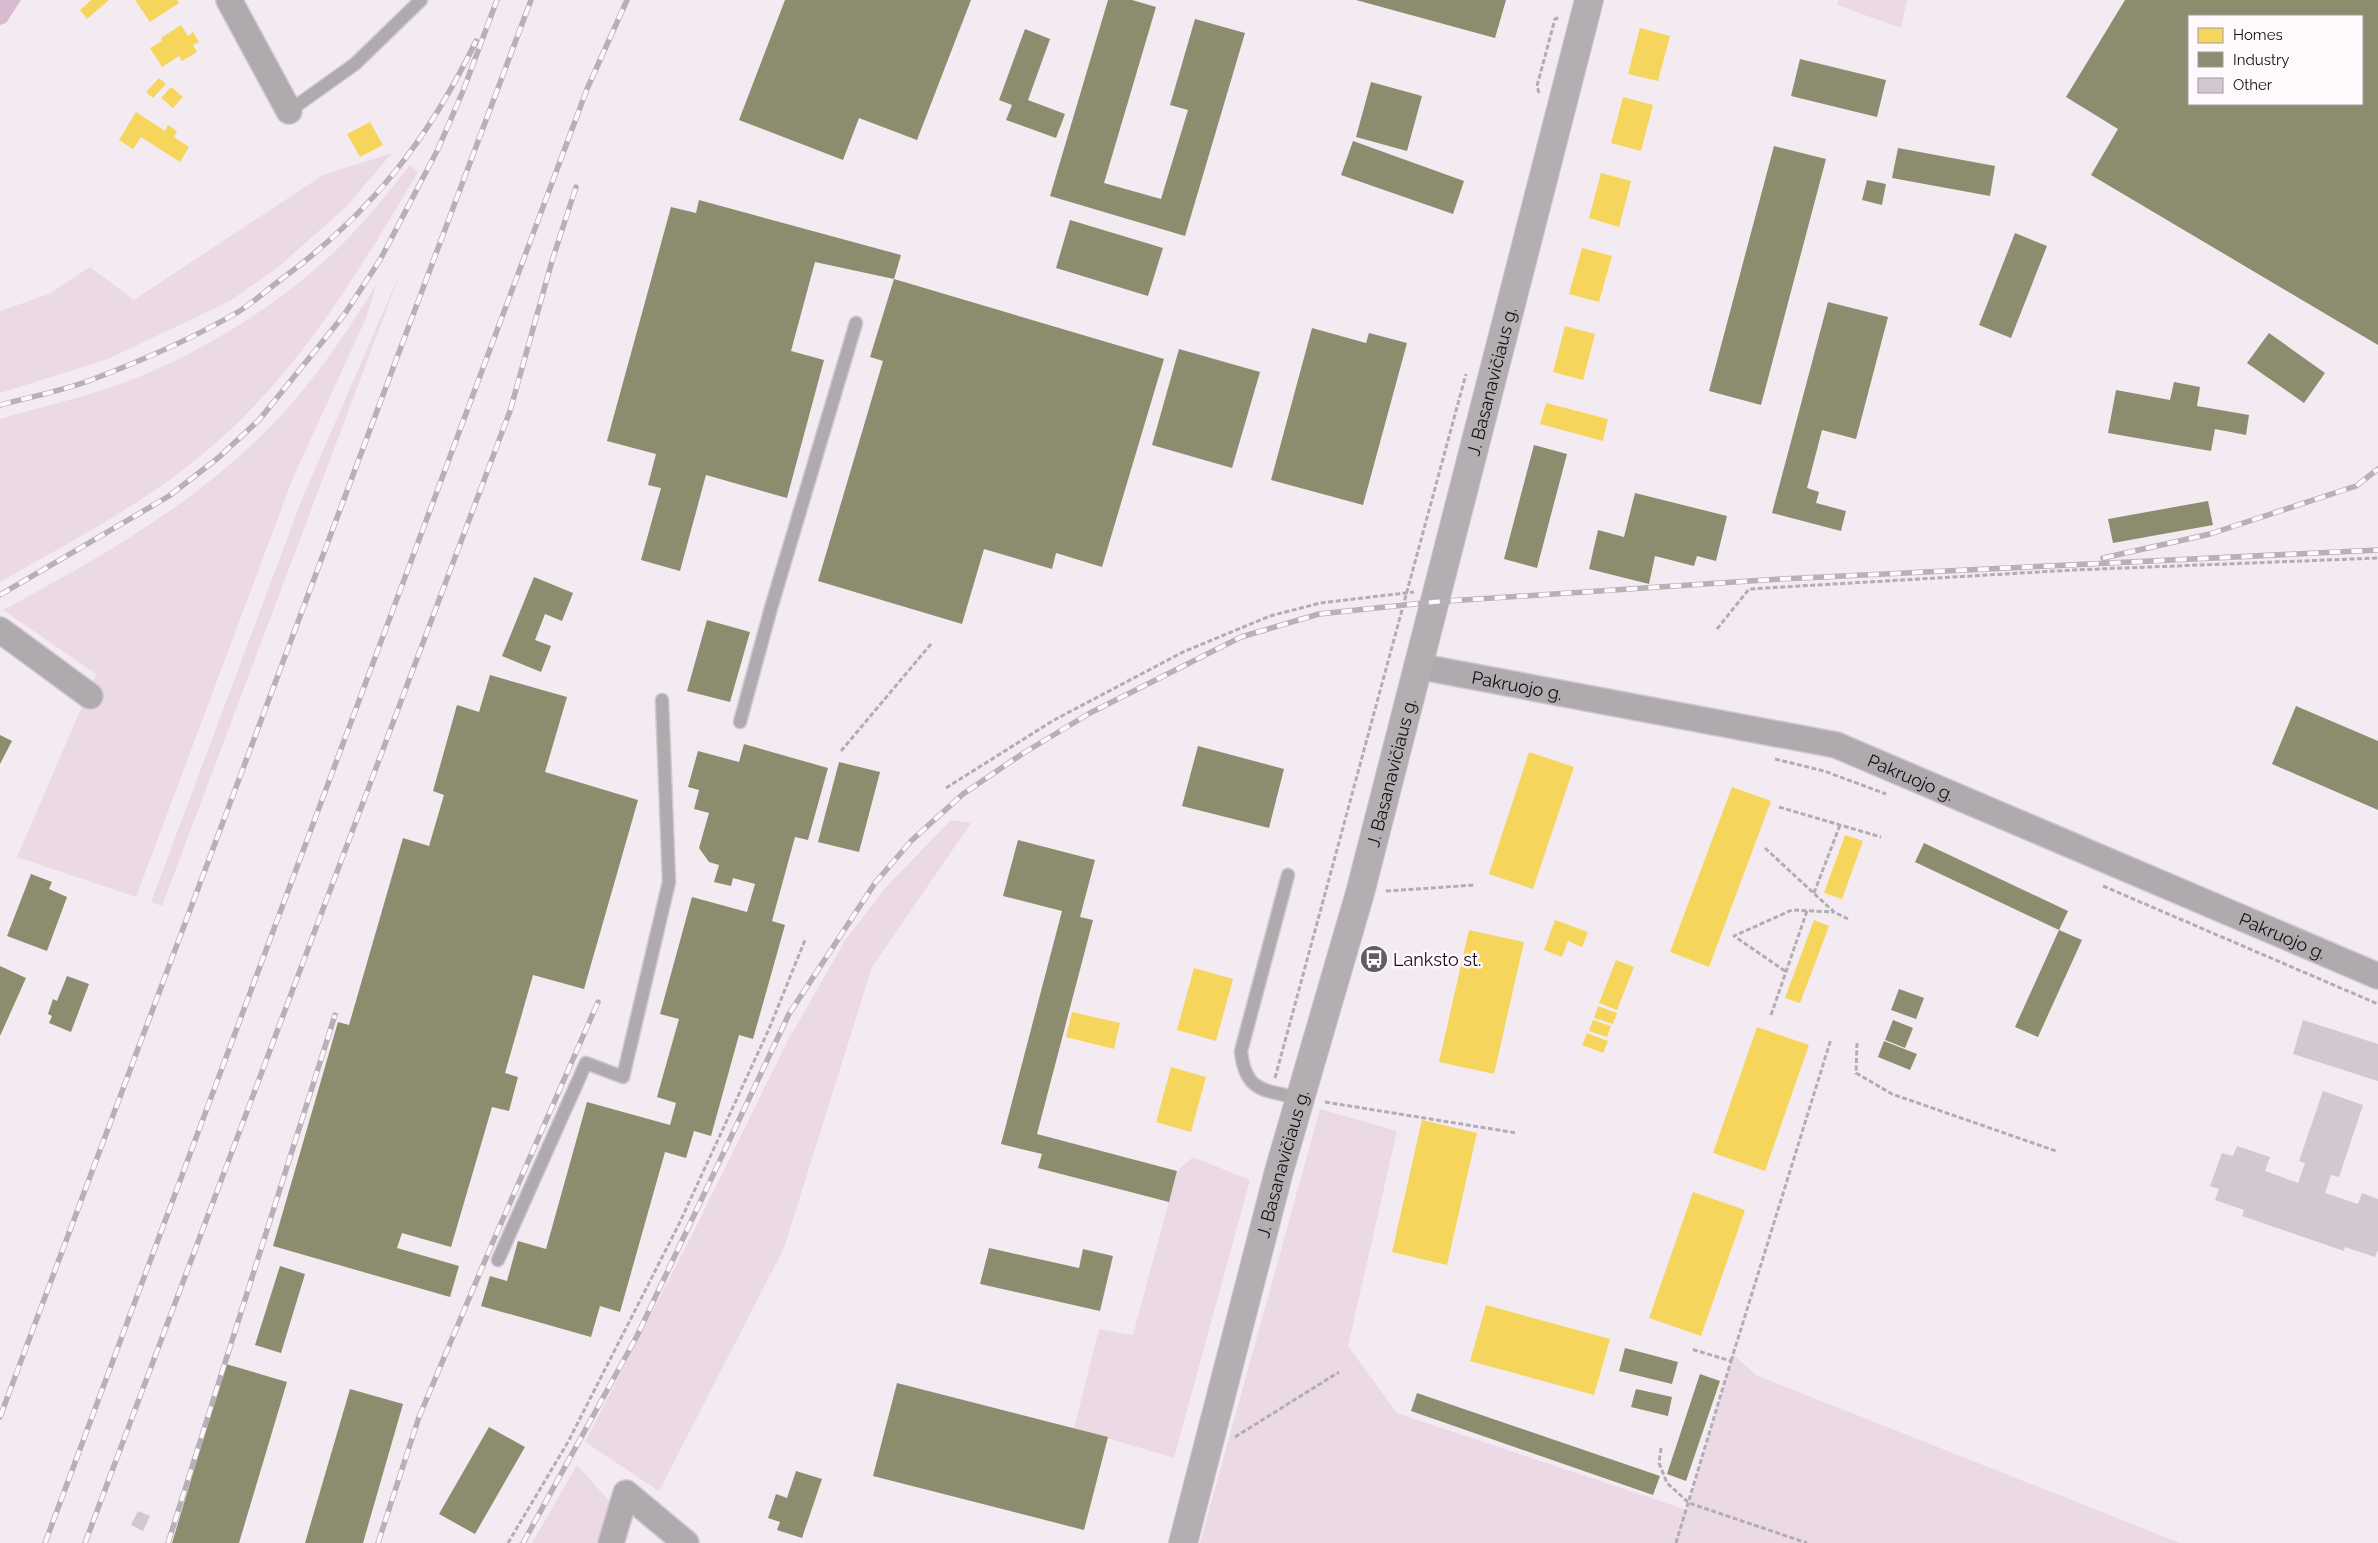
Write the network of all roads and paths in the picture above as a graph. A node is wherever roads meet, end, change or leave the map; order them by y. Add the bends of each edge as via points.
1 (229, 0) edge
2 (420, 0) edge
3 (1588, 4) edge
4 (1540, 96) dead end
5 (289, 111) joint
6 (856, 323) dead end
7 (1466, 373) dead end
8 (2378, 558) edge
9 (1436, 591) junction
10 (1406, 593) junction
11 (1717, 629) dead end
12 (0, 630) edge
13 (931, 644) dead end
14 (1417, 666) junction
15 (90, 696) dead end
16 (662, 700) dead end
17 (740, 722) dead end
18 (840, 751) dead end
19 (1771, 758) dead end
20 (946, 788) dead end
21 (1888, 794) dead end
22 (1779, 807) dead end
23 (1840, 825) junction
24 (1881, 837) dead end
25 (1765, 848) dead end
26 (1288, 875) dead end
27 (2096, 883) dead end
28 (1475, 885) dead end
29 (1360, 893) junction
30 (1814, 893) junction
31 (1807, 910) junction
32 (1834, 912) junction
33 (1848, 919) dead end
34 (805, 940) dead end
35 (1785, 970) junction
36 (2378, 976) edge
37 (2378, 1004) edge
38 (1770, 1015) dead end
39 (1831, 1039) dead end
40 (1857, 1043) dead end
41 (1272, 1092) junction
42 (1299, 1098) junction
43 (1517, 1133) dead end
44 (2056, 1151) dead end
45 (498, 1260) dead end
46 (1691, 1349) dead end
47 (1731, 1361) junction
48 (1339, 1372) dead end
49 (1661, 1448) dead end
50 (1205, 1456) junction
51 (1689, 1504) junction
52 (508, 1543) edge
53 (610, 1543) edge
54 (686, 1543) edge
55 (1183, 1543) edge
56 (1676, 1543) edge
57 (1807, 1543) edge

1 - 5 street
2 - 5 lane via 355,64
3 - 4 path via 1555,19 1538,86
3 - 9 main road, J. Basanavičiaus g.
6 - 17 lane
7 - 10 path
8 - 11 path via 2073,570 1749,589
9 - 10 path
9 - 14 main road, J. Basanavičiaus g.
10 - 20 path via 1320,603 1270,616 1183,652 1054,720
10 - 41 path
12 - 15 street
13 - 18 path
14 - 29 main road, J. Basanavičiaus g.
14 - 36 street, Pakruojo g. via 1836,745
16 - 45 lane via 669,882 623,1077 586,1063
19 - 21 path via 1824,771
22 - 23 path
23 - 24 path
23 - 30 path
25 - 30 path
26 - 41 lane via 1241,1051 1242,1067 1250,1082
27 - 37 path
28 - 29 path
29 - 42 main road, J. Basanavičiaus g.
30 - 32 path
31 - 32 path
31 - 35 path
31 - 35 path via 1792,910 1734,936
32 - 33 path
34 - 52 path via 769,1029 679,1224 568,1442
35 - 38 path
39 - 47 path
40 - 44 path via 1856,1073 1892,1094
41 - 42 lane
42 - 43 path
42 - 50 main road, J. Basanavičiaus g.
46 - 47 path
47 - 51 path
48 - 50 path
49 - 51 path via 1659,1463 1667,1484
50 - 55 main road, J. Basanavičiaus g.
51 - 56 path
51 - 57 path
53 - 54 street via 626,1493

